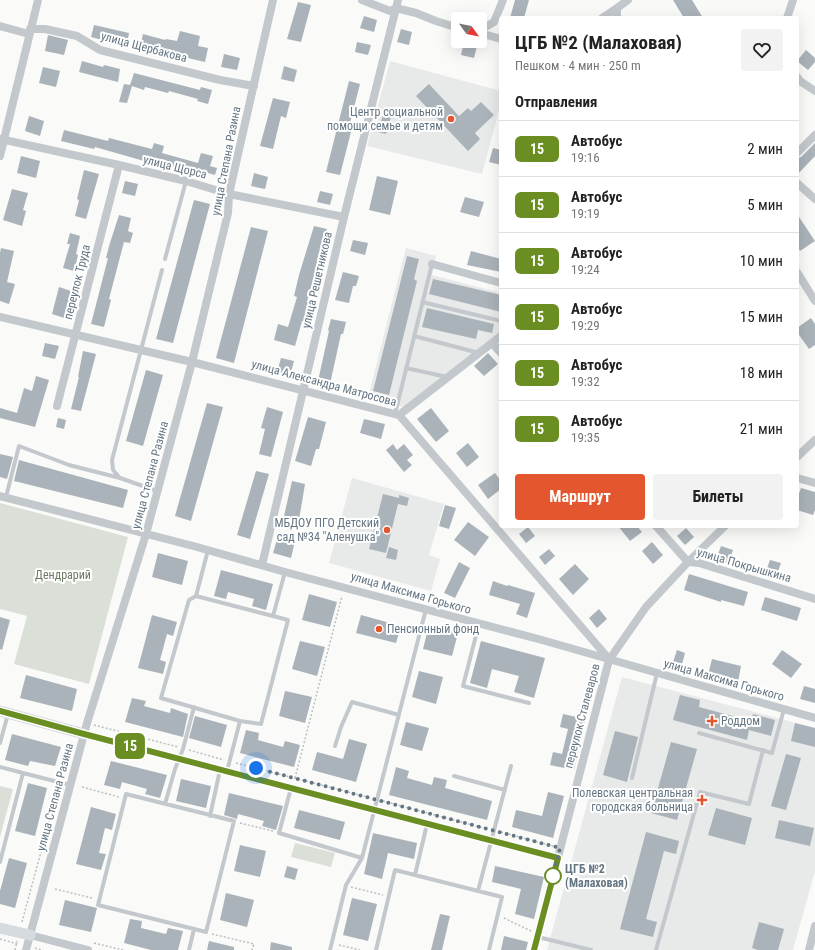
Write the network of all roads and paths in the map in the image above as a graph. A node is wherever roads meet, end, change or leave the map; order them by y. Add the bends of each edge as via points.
1 (38, 0) edge
2 (273, 0) edge
3 (362, 0) edge
4 (503, 0) edge
5 (628, 0) edge
6 (793, 0) edge
7 (397, 4) edge
8 (617, 8) junction
9 (605, 16) edge
10 (617, 16) edge
11 (788, 16) edge
12 (0, 26) edge
13 (451, 26) edge
14 (487, 26) edge
15 (30, 31) junction
16 (487, 35) edge
17 (499, 38) edge
18 (799, 80) edge
19 (254, 86) junction
20 (815, 91) edge
21 (815, 135) edge
22 (2, 140) edge
23 (799, 152) edge
24 (0, 156) edge
25 (119, 165) junction
26 (186, 181) junction
27 (799, 185) edge
28 (230, 194) junction
29 (815, 198) edge
30 (344, 218) junction
31 (165, 258) dead end
32 (432, 264) joint
33 (162, 270) dead end
34 (799, 275) edge
35 (499, 281) edge
36 (815, 301) edge
37 (422, 302) junction
38 (0, 317) edge
39 (499, 320) edge
40 (75, 335) junction
41 (414, 336) junction
42 (499, 338) edge
43 (492, 343) junction
44 (141, 350) junction
45 (499, 352) edge
46 (479, 353) junction
47 (192, 362) junction
48 (406, 368) junction
49 (448, 377) junction
50 (303, 390) junction
51 (57, 406) dead end
52 (397, 414) junction
53 (815, 440) edge
54 (799, 455) edge
55 (120, 478) junction
56 (799, 479) edge
57 (815, 483) edge
58 (157, 491) junction
59 (3, 497) edge
60 (658, 528) edge
61 (723, 528) edge
62 (146, 534) junction
63 (208, 550) junction
64 (688, 562) junction
65 (262, 565) junction
66 (285, 572) junction
67 (344, 587) junction
68 (196, 596) junction
69 (815, 599) edge
70 (426, 609) junction
71 (273, 616) junction
72 (479, 624) junction
73 (609, 660) junction
74 (657, 673) junction
75 (529, 703) dead end
76 (194, 706) junction
77 (784, 709) junction
78 (4, 712) edge
79 (399, 715) junction
80 (815, 718) edge
81 (240, 721) junction
82 (85, 729) junction
83 (699, 733) dead end
84 (71, 741) dead end
85 (0, 743) edge
86 (335, 746) dead end
87 (183, 749) junction
88 (763, 750) junction
89 (179, 759) junction
90 (230, 761) junction
91 (511, 766) dead end
92 (0, 767) edge
93 (224, 771) junction
94 (23, 773) junction
95 (454, 776) dead end
96 (294, 778) junction
97 (632, 778) dead end
98 (60, 783) junction
99 (70, 786) junction
100 (82, 787) dead end
101 (291, 788) junction
102 (505, 790) junction
103 (125, 798) junction
104 (378, 800) junction
105 (165, 804) junction
106 (375, 810) junction
107 (210, 816) junction
108 (234, 821) junction
109 (427, 824) junction
110 (494, 830) junction
111 (279, 833) junction
112 (491, 840) junction
113 (560, 848) junction
114 (362, 858) junction
115 (558, 858) junction
116 (0, 862) edge
117 (414, 875) junction
118 (346, 885) junction
119 (55, 889) dead end
120 (478, 890) junction
121 (388, 896) junction
122 (99, 900) junction
123 (497, 915) junction
124 (815, 926) edge
125 (0, 928) edge
126 (194, 929) junction
127 (206, 932) junction
128 (538, 936) junction
129 (22, 937) junction
130 (0, 939) edge
131 (331, 943) junction
132 (26, 948) edge
133 (15, 950) edge
134 (88, 950) edge
135 (189, 950) edge
136 (252, 950) edge
137 (330, 950) edge
138 (360, 950) edge
139 (376, 950) edge
140 (489, 950) edge
141 (534, 950) edge
142 (591, 950) edge
143 (656, 950) edge
144 (809, 950) edge

1 - 15 street
2 - 19 street, улица Степана Разина
3 - 7 street via 390,11
4 - 14 street via 494,22
5 - 8 street
6 - 11 street
7 - 13 street
7 - 30 street, улица Решетникова
8 - 9 street
8 - 10 street
12 - 15 street, улица Щербакова
15 - 19 street, улица Щербакова via 45,29 77,36 100,50
15 - 22 street
16 - 17 street
18 - 20 street
19 - 28 street, улица Степана Разина
21 - 23 street
22 - 24 street
22 - 25 street, улица Щорса
25 - 26 street, улица Щорса
25 - 40 street, переулок Труда
26 - 28 street, улица Щорса
26 - 31 lane
27 - 29 street
28 - 30 street, улица Щорса
28 - 47 street, улица Степана Разина via 228,213
30 - 50 street, улица Решетникова
32 - 35 street
32 - 37 lane
33 - 44 lane
34 - 36 street
37 - 39 lane
37 - 41 lane
38 - 40 street, улица Александра Матросова
40 - 44 street, улица Александра Матросова
40 - 51 street, переулок Труда
41 - 46 lane
41 - 48 lane
42 - 43 street
43 - 45 street
43 - 46 street
44 - 47 street, улица Александра Матросова
44 - 55 lane via 112,460 113,470
46 - 49 street
47 - 50 street, улица Александра Матросова
47 - 58 street, улица Степана Разина
48 - 49 lane
48 - 52 lane
49 - 52 street
50 - 52 street, улица Александра Матросова
50 - 65 street, улица Решетникова
52 - 73 street, улица Александра Матросова
53 - 54 street
55 - 58 lane
55 - 59 lane via 69,466 19,446
56 - 57 street
58 - 62 street, улица Степана Разина
59 - 62 street, улица Максима Горького
60 - 64 street, улица Покрышкина
61 - 64 street, переулок Сталеваров
62 - 63 street, улица Максима Горького
62 - 82 street, улица Степана Разина
63 - 65 street, улица Максима Горького
63 - 68 lane
64 - 69 street, улица Покрышкина via 699,563
64 - 73 street, переулок Сталеваров via 646,607
65 - 66 street, улица Максима Горького
66 - 67 street, улица Максима Горького
66 - 71 lane
67 - 70 street, улица Максима Горького
67 - 96 path
68 - 71 lane
68 - 76 lane via 189,600 161,698
70 - 72 street, улица Максима Горького
70 - 79 lane
71 - 81 lane via 288,620 261,724
72 - 73 street, улица Максима Горького
72 - 75 lane via 463,686
73 - 74 street, улица Максима Горького
73 - 113 street, переулок Сталеваров
74 - 77 street, улица Максима Горького
74 - 97 lane
76 - 81 lane
76 - 87 lane
77 - 80 street, улица Максима Горького
77 - 88 lane via 772,753
78 - 82 street
78 - 85 lane
79 - 86 lane via 352,702
79 - 104 lane
81 - 90 lane
82 - 87 path
82 - 89 street
82 - 99 street, улица Степана Разина
83 - 88 lane
84 - 98 path
87 - 89 lane
87 - 90 path
88 - 143 lane via 749,804 700,792
89 - 93 street
89 - 105 lane
90 - 93 lane
90 - 96 path
91 - 102 lane
92 - 94 lane
93 - 101 street
93 - 107 lane
94 - 98 lane
94 - 116 lane
95 - 102 lane
96 - 104 path
98 - 99 lane
98 - 129 path
99 - 129 street, улица Степана Разина
100 - 103 path
101 - 106 street
101 - 111 lane
102 - 110 lane
103 - 105 lane via 126,794
103 - 122 lane
104 - 106 lane
104 - 110 path
105 - 107 lane
106 - 109 street
106 - 114 lane
107 - 108 lane
108 - 111 path
108 - 127 lane
109 - 112 street
109 - 117 lane
110 - 112 lane
110 - 113 path
111 - 114 lane
112 - 115 street
112 - 120 lane
113 - 115 street, переулок Сталеваров
114 - 118 lane
115 - 128 street, переулок Сталеваров
117 - 120 lane
117 - 121 lane via 395,870
118 - 121 path
118 - 131 lane
119 - 122 path
120 - 123 lane via 502,897
121 - 139 lane
122 - 126 lane via 98,905
123 - 128 path
123 - 140 lane
124 - 144 street
125 - 129 street
126 - 127 lane
126 - 135 lane
127 - 136 path via 254,944
128 - 141 street, переулок Сталеваров
128 - 142 lane
129 - 130 path
129 - 132 street, улица Степана Разина
129 - 132 path
129 - 133 path
129 - 134 street
131 - 137 lane
131 - 138 path

